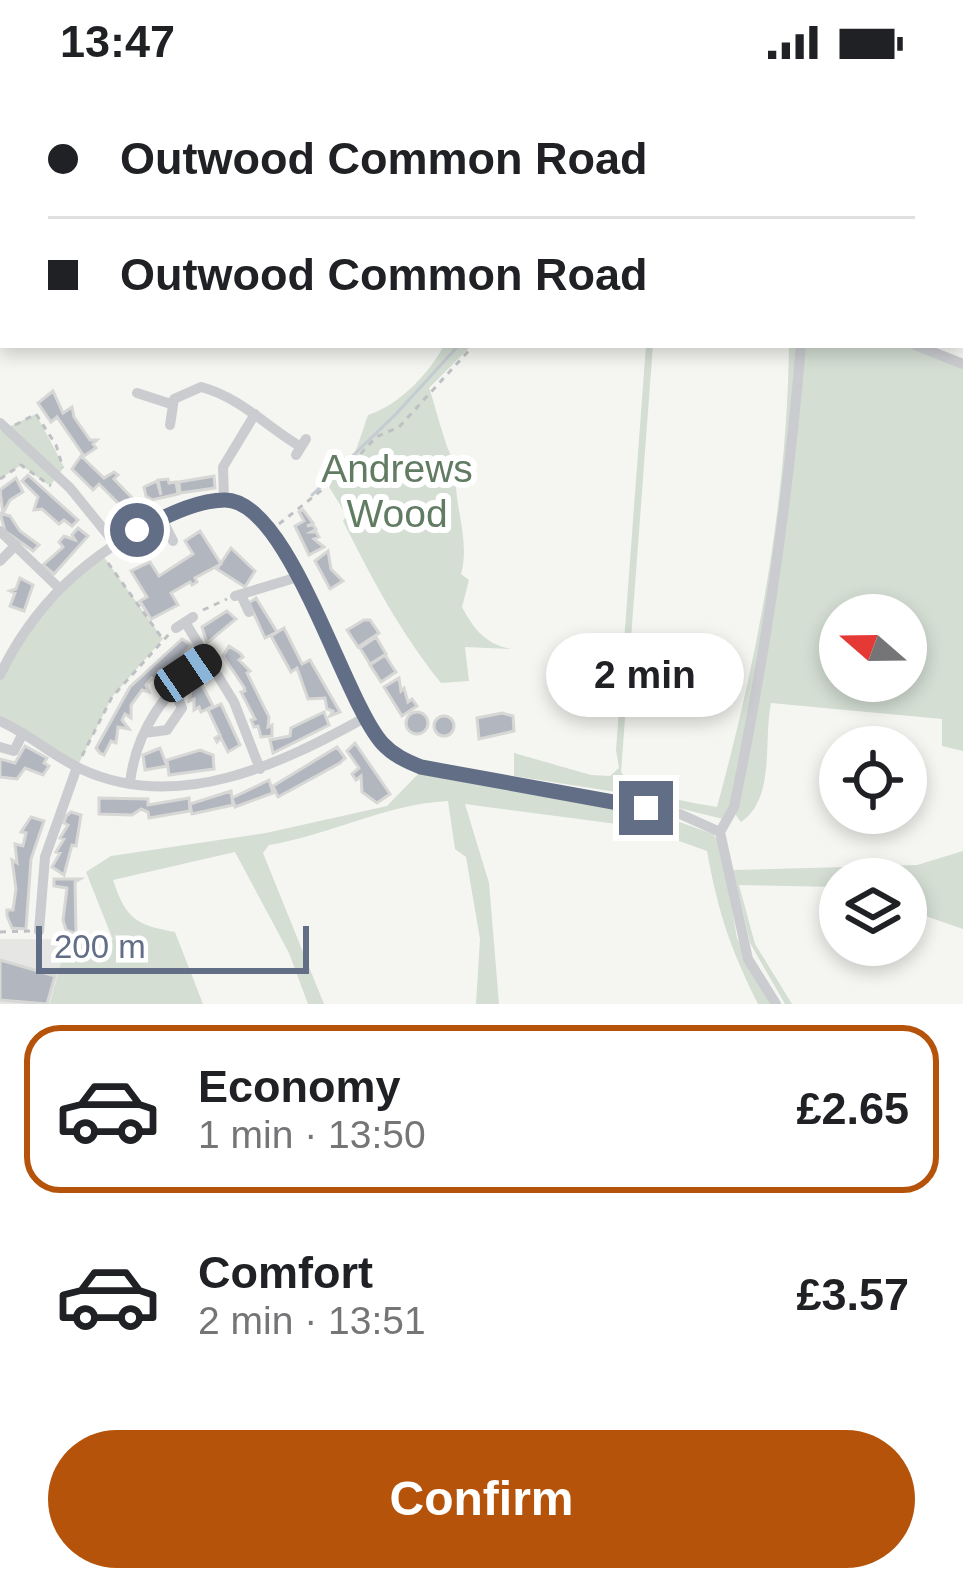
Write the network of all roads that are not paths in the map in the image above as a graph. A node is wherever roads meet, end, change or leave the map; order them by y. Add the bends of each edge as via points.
1 (801, 348) edge
2 (923, 348) edge
3 (963, 364) edge
4 (137, 393) dead end
5 (171, 404) junction
6 (255, 414) junction
7 (170, 425) dead end
8 (4, 426) edge
9 (301, 447) dead end
10 (224, 500) junction
11 (162, 519) junction
12 (0, 531) edge
13 (173, 541) dead end
14 (113, 542) junction
15 (16, 545) junction
16 (0, 561) edge
17 (298, 577) junction
18 (59, 589) junction
19 (249, 612) dead end
20 (184, 622) road end
21 (209, 658) junction
22 (0, 675) edge
23 (173, 688) junction
24 (366, 717) junction
25 (0, 722) edge
26 (23, 733) junction
27 (144, 733) junction
28 (0, 746) edge
29 (77, 767) junction
30 (260, 769) junction
31 (130, 783) junction
32 (720, 832) junction
33 (39, 902) junction
34 (53, 903) dead end
35 (39, 931) road end
36 (776, 1004) edge

1 - 32 street via 770,613 734,806
2 - 3 street
4 - 5 street
5 - 6 street via 202,387
5 - 7 street
6 - 9 street
6 - 10 street via 223,467
8 - 14 street
10 - 11 street
10 - 17 street via 249,509
11 - 13 street
11 - 14 street
12 - 15 street
14 - 18 street
15 - 16 street
15 - 18 street
17 - 19 street via 238,596
17 - 24 street
18 - 22 street
20 - 21 street
21 - 23 street
21 - 30 street
23 - 27 street
23 - 27 street via 182,708 166,730
24 - 30 street
24 - 32 street via 390,751 421,767 680,814
25 - 26 street
26 - 28 street via 14,752
26 - 29 street
27 - 31 street
29 - 31 street
29 - 33 street via 50,836
30 - 31 street via 207,782
32 - 36 street via 748,959
33 - 34 street
33 - 35 street

